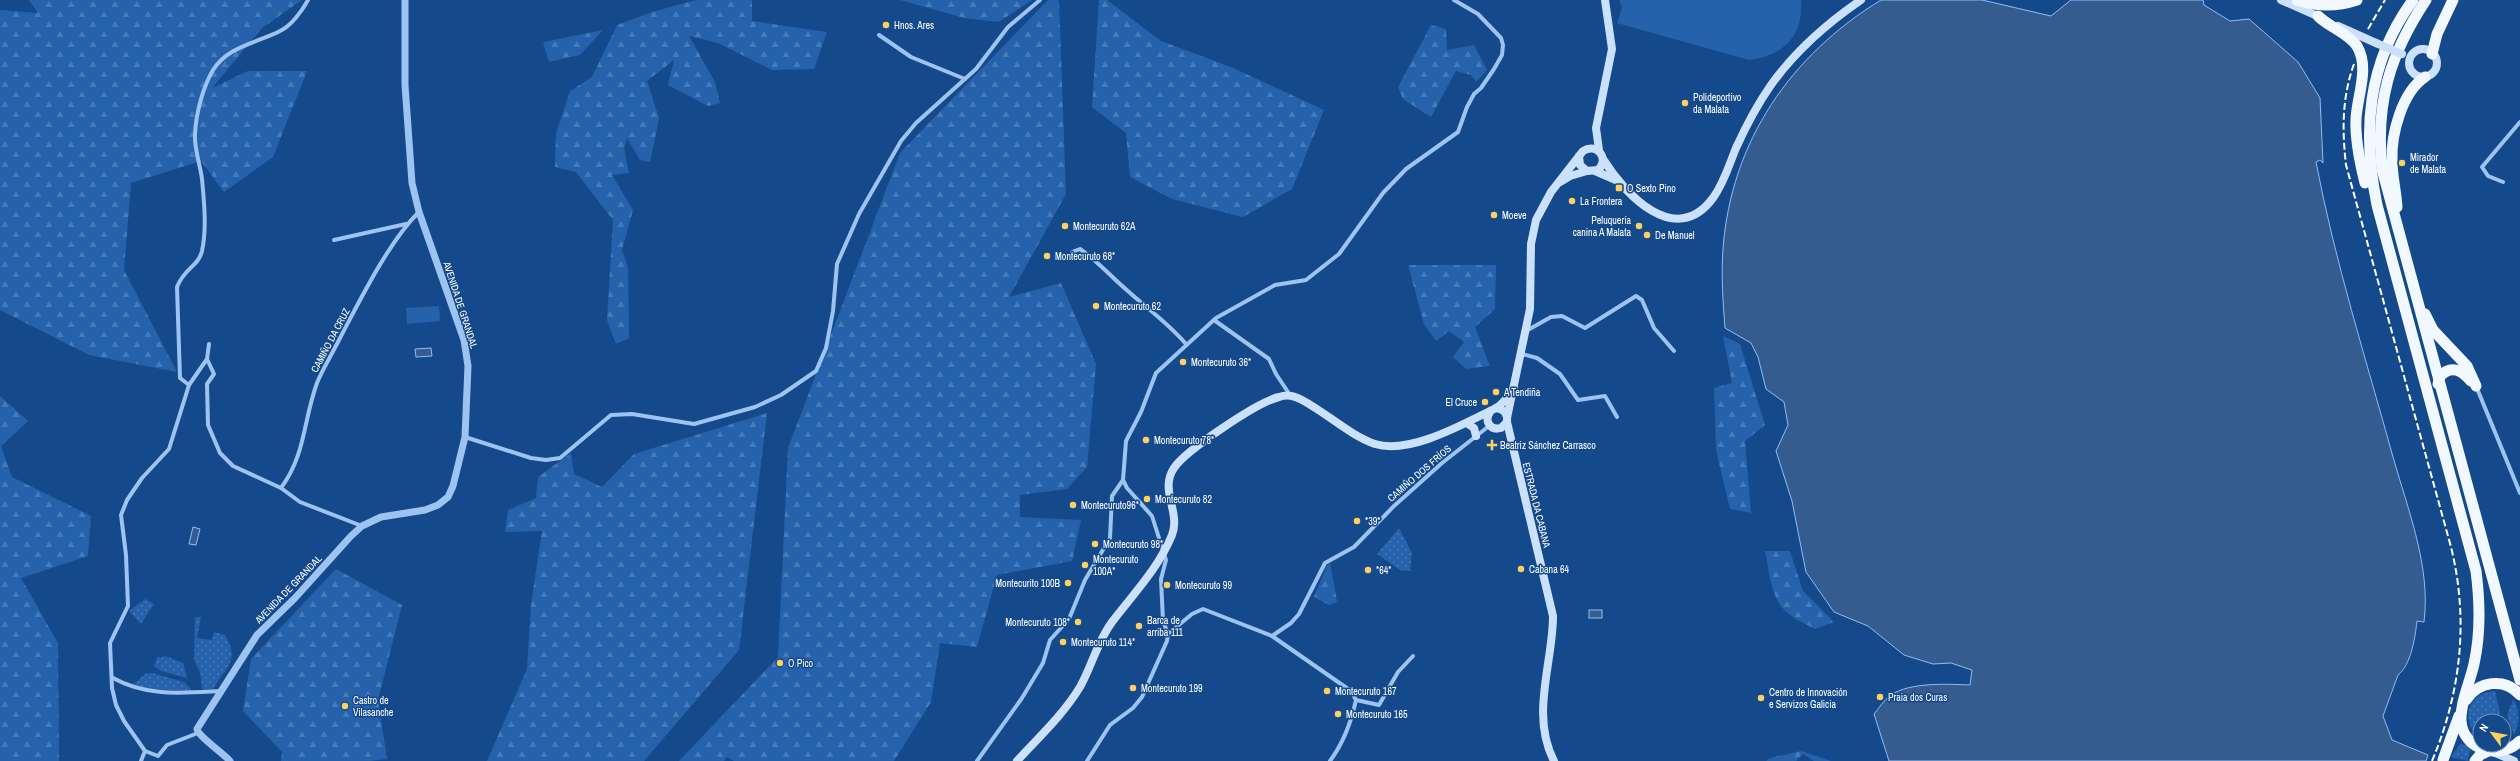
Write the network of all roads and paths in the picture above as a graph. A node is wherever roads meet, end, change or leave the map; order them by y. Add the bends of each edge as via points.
1 (308, 0) edge
2 (405, 0) edge
3 (1040, 0) edge
4 (1454, 0) edge
5 (1605, 0) edge
6 (1861, 0) edge
7 (2282, 0) edge
8 (2297, 0) edge
9 (2357, 0) edge
10 (2413, 0) edge
11 (2426, 0) edge
12 (2453, 0) edge
13 (2318, 16) junction
14 (879, 35) dead end
15 (2432, 54) junction
16 (2410, 58) junction
17 (2425, 77) junction
18 (965, 79) junction
19 (2520, 122) edge
20 (1596, 128) junction
21 (1585, 149) junction
22 (1598, 150) junction
23 (1579, 156) junction
24 (1603, 159) junction
25 (1591, 171) junction
26 (2502, 182) dead end
27 (1623, 185) junction
28 (1554, 187) junction
29 (419, 212) junction
30 (406, 224) junction
31 (2399, 235) junction
32 (334, 240) dead end
33 (1072, 252) dead end
34 (2401, 296) junction
35 (2415, 297) junction
36 (1214, 320) junction
37 (1526, 331) junction
38 (209, 344) dead end
39 (1186, 344) junction
40 (1674, 351) dead end
41 (1522, 354) junction
42 (207, 359) junction
43 (2438, 384) junction
44 (189, 385) junction
45 (2476, 386) junction
46 (1514, 388) junction
47 (1290, 395) junction
48 (1493, 410) junction
49 (1617, 417) dead end
50 (1507, 420) junction
51 (1465, 425) junction
52 (1491, 426) junction
53 (1476, 436) junction
54 (464, 437) junction
55 (1510, 442) junction
56 (1123, 480) junction
57 (281, 488) junction
58 (2520, 493) edge
59 (362, 526) junction
60 (1164, 553) junction
61 (1168, 634) junction
62 (1272, 636) junction
63 (1414, 656) dead end
64 (113, 678) junction
65 (2520, 680) edge
66 (220, 691) junction
67 (2520, 695) edge
68 (1356, 700) junction
69 (2463, 706) junction
70 (198, 733) junction
71 (2472, 742) edge
72 (145, 751) junction
73 (2487, 753) edge
74 (2493, 753) edge
75 (2443, 760) edge
76 (141, 761) edge
77 (230, 761) edge
78 (977, 761) edge
79 (1017, 761) edge
80 (1087, 761) edge
81 (1330, 761) edge
82 (1554, 761) edge
83 (2475, 761) edge
84 (2514, 761) edge

1 - 44 street via 280,32 227,54 213,70 201,98 194,134 202,179 205,223 202,251 198,262 181,275 177,287 180,378
2 - 29 street, AVENIDA DE GRANDAL via 405,85 409,163
3 - 18 street via 1008,27 988,55
4 - 36 street via 1478,14 1501,38 1502,45 1502,55 1482,88 1474,94 1458,132 1406,169 1383,193 1339,254 1306,280 1275,285
5 - 20 main road via 1612,49
6 - 27 main road via 1815,34 1782,71 1747,125 1714,196 1702,210 1676,218 1661,216 1644,207
7 - 13 main road
8 - 9 highway via 2320,6 2334,6
10 - 34 highway via 2396,26 2383,57 2369,114 2369,169
11 - 31 highway via 2398,48 2382,99 2379,144 2382,169
12 - 15 highway via 2437,34
13 - 16 main road, bridge
13 - 34 highway via 2348,37 2361,55 2362,75 2356,119 2358,149 2373,217
14 - 18 street via 910,57
15 - 16 main road via 2420,50
15 - 17 main road via 2436,61 2435,70
16 - 17 main road via 2410,70 2416,76
17 - 31 highway via 2414,86 2409,95 2395,132 2391,160
18 - 54 street via 916,123 901,141 859,214 837,264 833,311 826,348 816,371 805,379 781,395 755,407 694,424 632,414 611,415 560,458 531,458
19 - 26 street via 2482,167 2488,176
20 - 21 main road
20 - 22 main road
21 - 22 main road
21 - 23 main road
22 - 24 main road
23 - 25 main road via 1580,166
23 - 28 main road, ESTRADA DA CABANA
24 - 25 main road via 1601,166
24 - 27 main road
25 - 27 main road via 1610,177
25 - 28 main road, ESTRADA DA CABANA via 1570,176
28 - 37 main road, ESTRADA DA CABANA via 1541,208 1532,233 1531,298
29 - 30 street, CAMIÑO DA CRUZ
29 - 54 street, AVENIDA DE GRANDAL via 466,346 468,366
30 - 32 street
30 - 57 street, CAMIÑO DA CRUZ via 353,313 317,382 300,454
31 - 35 highway
33 - 39 street via 1080,249 1093,258
34 - 69 highway via 2476,570 2479,628 2474,664
35 - 43 highway
35 - 45 highway via 2433,330 2467,366
36 - 39 street
36 - 47 street via 1269,359
37 - 40 street via 1557,316 1566,316 1585,328 1636,296 1642,300 1654,328
37 - 41 main road, ESTRADA DA CABANA
38 - 42 street
39 - 56 street via 1156,373 1148,388 1144,404 1126,441
41 - 46 main road, ESTRADA DA CABANA
41 - 49 street via 1537,358 1554,369 1567,382 1578,400 1605,396
42 - 44 street
42 - 57 street via 214,374 207,384 208,425 220,453 233,466
43 - 45 highway via 2445,372 2455,369
43 - 65 highway
44 - 64 street via 170,448 142,478 127,500 121,515 128,606 110,643
45 - 58 street
46 - 48 main road, ESTRADA DA CABANA
46 - 50 main road, ESTRADA DA CABANA
47 - 51 main road via 1314,406 1376,444 1412,444
47 - 60 main road via 1268,400 1254,408 1180,459 1168,479 1173,533
48 - 50 main road via 1504,411
48 - 51 main road
48 - 52 main road via 1487,417
50 - 52 main road via 1502,428
50 - 55 main road, ESTRADA DA CABANA
51 - 52 main road
51 - 53 main road via 1474,428
52 - 53 street, CAMIÑO DOS FRÍOS
52 - 55 main road
53 - 62 street, CAMIÑO DOS FRÍOS via 1394,506 1354,546 1325,563 1299,614
54 - 59 street, AVENIDA DE GRANDAL via 453,486 443,502 425,510 381,517
55 - 82 main road, ESTRADA DA CABANA via 1553,616 1543,698 1546,736
56 - 60 street via 1152,516
56 - 78 street via 1112,496 1110,538 1085,580 1069,619 1054,633 1043,663 1022,698
57 - 59 street via 300,502
59 - 66 street, AVENIDA DE GRANDAL via 257,635
60 - 61 street via 1166,560 1161,579 1163,621
60 - 79 main road via 1141,588 1101,639 1074,696
61 - 62 street via 1192,614 1203,609
61 - 80 street via 1142,697 1133,708 1110,725
62 - 68 street via 1351,691
63 - 68 street via 1398,672 1379,705
64 - 66 street via 137,688 167,694
64 - 72 street via 112,688 116,705 132,735
66 - 70 street, AVENIDA DE GRANDAL via 198,727
67 - 69 highway via 2510,686 2494,683 2474,691
68 - 81 street via 1352,722
69 - 71 highway via 2462,727
69 - 75 highway
70 - 72 street via 167,745 158,756
70 - 77 street
72 - 76 street
73 - 83 highway via 2480,755
74 - 84 main road

